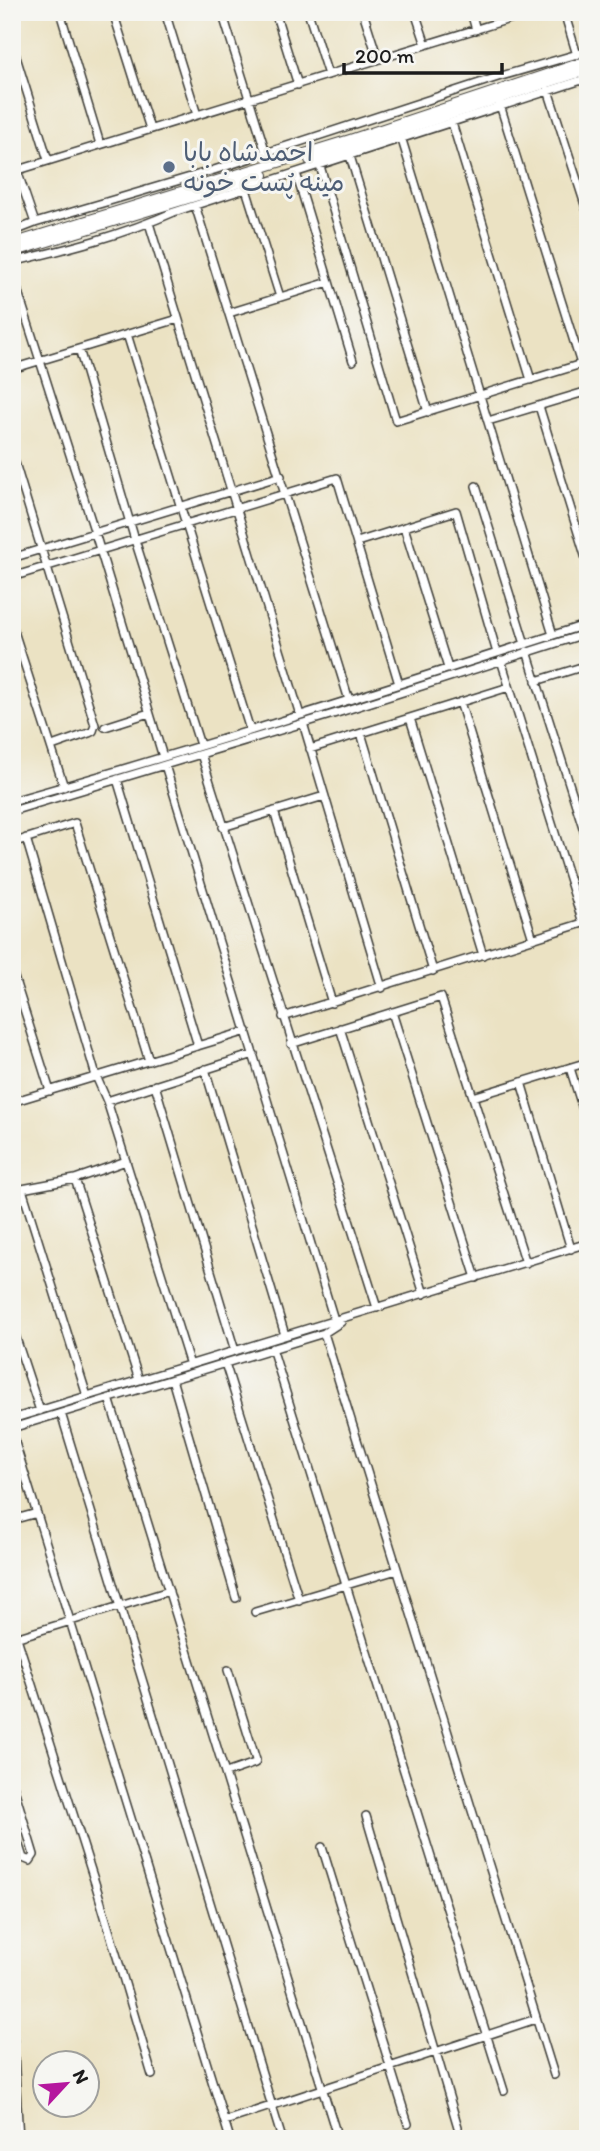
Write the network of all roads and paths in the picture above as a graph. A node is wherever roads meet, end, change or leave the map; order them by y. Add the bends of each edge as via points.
1 (60, 12) edge
2 (114, 12) edge
3 (165, 12) edge
4 (222, 12) edge
5 (275, 12) edge
6 (308, 12) edge
7 (363, 12) edge
8 (415, 12) edge
9 (471, 12) edge
10 (533, 12) edge
11 (564, 12) edge
12 (520, 14) edge
13 (476, 30) junction
14 (12, 44) edge
15 (426, 45) junction
16 (588, 51) edge
17 (377, 60) junction
18 (584, 66) edge
19 (328, 75) junction
20 (298, 85) junction
21 (548, 90) junction
22 (249, 100) junction
23 (500, 105) junction
24 (197, 115) junction
25 (452, 123) junction
26 (150, 129) junction
27 (402, 139) junction
28 (100, 144) junction
29 (266, 153) junction
30 (12, 156) edge
31 (350, 156) junction
32 (48, 160) junction
33 (320, 166) junction
34 (14, 171) edge
35 (296, 173) junction
36 (246, 189) junction
37 (195, 205) junction
38 (588, 214) edge
39 (34, 223) junction
40 (149, 223) junction
41 (12, 232) edge
42 (12, 244) edge
43 (12, 252) edge
44 (12, 262) edge
45 (12, 272) edge
46 (328, 282) junction
47 (280, 297) junction
48 (229, 313) junction
49 (178, 319) junction
50 (127, 334) junction
51 (79, 349) junction
52 (41, 360) junction
53 (353, 361) dead end
54 (584, 363) edge
55 (12, 369) edge
56 (531, 380) junction
57 (588, 391) edge
58 (481, 395) junction
59 (539, 406) junction
60 (428, 412) junction
61 (488, 421) junction
62 (12, 453) edge
63 (281, 476) junction
64 (476, 486) dead end
65 (230, 491) junction
66 (286, 493) junction
67 (181, 507) junction
68 (236, 509) junction
69 (130, 522) junction
70 (186, 524) junction
71 (404, 527) junction
72 (95, 533) junction
73 (135, 540) junction
74 (357, 542) junction
75 (42, 549) junction
76 (100, 552) junction
77 (12, 558) edge
78 (588, 565) edge
79 (47, 567) junction
80 (12, 577) edge
81 (588, 624) edge
82 (12, 625) edge
83 (588, 633) edge
84 (553, 635) junction
85 (526, 648) junction
86 (499, 656) junction
87 (448, 668) junction
88 (587, 668) edge
89 (536, 681) junction
90 (399, 684) junction
91 (509, 687) junction
92 (349, 700) junction
93 (460, 702) junction
94 (149, 713) junction
95 (410, 718) junction
96 (301, 719) junction
97 (105, 727) dead end
98 (250, 730) junction
99 (361, 733) junction
100 (200, 745) junction
101 (52, 746) junction
102 (310, 749) junction
103 (201, 754) junction
104 (164, 761) junction
105 (117, 779) junction
106 (64, 787) junction
107 (324, 796) junction
108 (13, 800) edge
109 (12, 811) edge
110 (274, 811) junction
111 (223, 827) junction
112 (26, 838) junction
113 (12, 843) edge
114 (588, 843) edge
115 (533, 939) junction
116 (483, 955) junction
117 (12, 971) edge
118 (433, 971) junction
119 (382, 988) junction
120 (332, 1003) junction
121 (392, 1012) junction
122 (283, 1017) junction
123 (340, 1028) junction
124 (247, 1031) junction
125 (291, 1044) junction
126 (198, 1046) junction
127 (254, 1054) junction
128 (149, 1061) junction
129 (588, 1062) edge
130 (570, 1068) junction
131 (205, 1069) junction
132 (96, 1076) junction
133 (521, 1082) junction
134 (155, 1085) junction
135 (50, 1091) junction
136 (473, 1097) junction
137 (107, 1101) junction
138 (12, 1102) edge
139 (588, 1125) edge
140 (126, 1161) junction
141 (75, 1179) junction
142 (588, 1243) edge
143 (571, 1249) junction
144 (526, 1262) junction
145 (477, 1278) junction
146 (424, 1294) junction
147 (377, 1308) junction
148 (335, 1323) junction
149 (12, 1326) edge
150 (324, 1333) junction
151 (285, 1335) junction
152 (272, 1349) junction
153 (235, 1351) junction
154 (225, 1363) junction
155 (190, 1365) junction
156 (172, 1379) junction
157 (139, 1380) junction
158 (87, 1396) junction
159 (109, 1398) junction
160 (40, 1410) junction
161 (61, 1413) junction
162 (12, 1419) edge
163 (12, 1430) edge
164 (37, 1513) junction
165 (12, 1520) edge
166 (397, 1570) junction
167 (346, 1585) junction
168 (169, 1591) junction
169 (236, 1598) dead end
170 (299, 1600) junction
171 (119, 1607) junction
172 (254, 1612) dead end
173 (12, 1622) edge
174 (70, 1622) junction
175 (15, 1638) edge
176 (228, 1670) dead end
177 (226, 1773) junction
178 (12, 1782) edge
179 (366, 1815) dead end
180 (12, 1824) edge
181 (322, 1847) dead end
182 (536, 2018) junction
183 (12, 2020) edge
184 (486, 2035) junction
185 (436, 2051) junction
186 (390, 2067) junction
187 (152, 2075) dead end
188 (554, 2075) dead end
189 (323, 2088) junction
190 (504, 2091) dead end
191 (272, 2105) junction
192 (225, 2121) junction
193 (408, 2124) dead end
194 (458, 2127) dead end
195 (19, 2139) edge
196 (230, 2139) edge
197 (282, 2139) edge
198 (338, 2139) edge

1 - 28 street
2 - 26 street
3 - 24 street
4 - 22 street
5 - 20 street
6 - 19 street
7 - 17 street
8 - 15 street
9 - 13 street
10 - 12 street
11 - 18 street
12 - 13 street
13 - 15 street
14 - 32 street
15 - 17 street
16 - 18 street
17 - 19 street
18 - 21 street
18 - 29 street via 498,77
18 - 42 highway
18 - 43 highway via 353,147
19 - 20 street
20 - 22 street
21 - 23 street
21 - 38 street
22 - 24 street
22 - 29 street
23 - 25 street
23 - 54 street
24 - 26 street
25 - 27 street
25 - 56 street
26 - 28 street
27 - 31 street
27 - 58 street
28 - 32 street
29 - 39 street
30 - 34 street
31 - 33 street
31 - 60 street
32 - 34 street
33 - 35 street
33 - 60 street via 396,422
34 - 39 street
35 - 36 street
35 - 46 street
36 - 37 street
36 - 47 street
37 - 40 street
37 - 48 street
39 - 41 street
40 - 44 street
40 - 49 street
45 - 52 street
46 - 47 street
46 - 53 street
47 - 48 street
48 - 63 street
49 - 50 street
49 - 65 street
50 - 51 street
50 - 67 street
51 - 52 street
51 - 69 street
52 - 55 street
52 - 72 street
54 - 56 street
56 - 58 street
57 - 59 street
58 - 60 street
58 - 61 street
59 - 61 street
59 - 78 street
61 - 84 street
62 - 75 street
63 - 65 street
63 - 66 street
64 - 85 street
65 - 67 street
65 - 68 street
66 - 68 street
66 - 74 street via 337,478
66 - 92 street
67 - 69 street
67 - 70 street
68 - 70 street
68 - 96 street
69 - 72 street
69 - 73 street
70 - 73 street
70 - 98 street
71 - 74 street
71 - 86 street via 456,511
71 - 87 street
72 - 75 street
72 - 76 street
73 - 76 street
73 - 100 street
74 - 90 street
75 - 77 street
75 - 79 street
76 - 79 street
76 - 94 street
79 - 80 street
79 - 101 street via 95,725 89,733
81 - 84 street
82 - 101 street
83 - 85 street
84 - 85 street
85 - 86 street
85 - 89 street
86 - 87 street
86 - 91 street
86 - 96 street
87 - 90 street
88 - 89 street
89 - 114 street
90 - 92 street
91 - 93 street
91 - 115 street via 583,923
92 - 96 street
93 - 95 street
93 - 115 street
94 - 97 street
94 - 104 street
95 - 99 street
95 - 116 street
96 - 98 street
96 - 102 street
96 - 103 street
98 - 100 street
99 - 102 street
99 - 118 street
100 - 104 street
101 - 106 street
102 - 107 street
103 - 104 street
103 - 111 street
104 - 105 street
104 - 106 street
104 - 124 street
105 - 109 street
105 - 126 street
106 - 108 street
107 - 110 street
107 - 119 street
110 - 111 street
110 - 120 street
111 - 122 street
112 - 113 street
112 - 128 street via 75,823
112 - 132 street
115 - 116 street
116 - 118 street
117 - 135 street
118 - 119 street
119 - 120 street
120 - 122 street
121 - 123 street
121 - 136 street via 441,997
121 - 145 street
122 - 125 street
123 - 125 street
123 - 146 street
124 - 126 street
124 - 127 street
125 - 147 street
126 - 128 street
127 - 131 street
127 - 148 street
128 - 132 street
129 - 130 street
130 - 133 street
130 - 139 street
131 - 134 street
131 - 151 street
132 - 135 street
132 - 137 street
133 - 136 street
133 - 143 street
134 - 137 street
134 - 153 street
135 - 138 street
136 - 144 street
137 - 140 street
140 - 141 street
140 - 155 street
141 - 157 street
141 - 158 street via 22,1189
142 - 143 street
143 - 144 street
144 - 145 street
145 - 146 street
146 - 147 street
147 - 148 street
148 - 150 street
148 - 151 street
149 - 160 street
150 - 152 street
150 - 166 street
151 - 153 street
152 - 154 street
152 - 167 street
153 - 155 street
154 - 156 street
154 - 170 street
155 - 157 street
156 - 159 street
156 - 169 street
157 - 158 street
158 - 160 street
159 - 161 street
159 - 168 street
160 - 162 street
161 - 163 street
161 - 171 street
163 - 164 street
164 - 165 street
164 - 174 street
166 - 167 street
166 - 182 street
167 - 170 street
167 - 184 street
168 - 171 street
168 - 177 street
170 - 172 street
171 - 174 street
171 - 191 street
173 - 175 street
174 - 175 street
174 - 192 street
175 - 187 street
176 - 177 street via 256,1763
177 - 189 street
178 - 180 street via 34,1854 30,1861 23,1858
179 - 185 street
181 - 186 street
182 - 184 street
182 - 188 street
183 - 195 street
184 - 185 street
184 - 190 street
185 - 186 street
185 - 194 street
186 - 189 street
186 - 193 street
189 - 191 street
189 - 198 street
191 - 192 street
191 - 197 street
192 - 196 street

